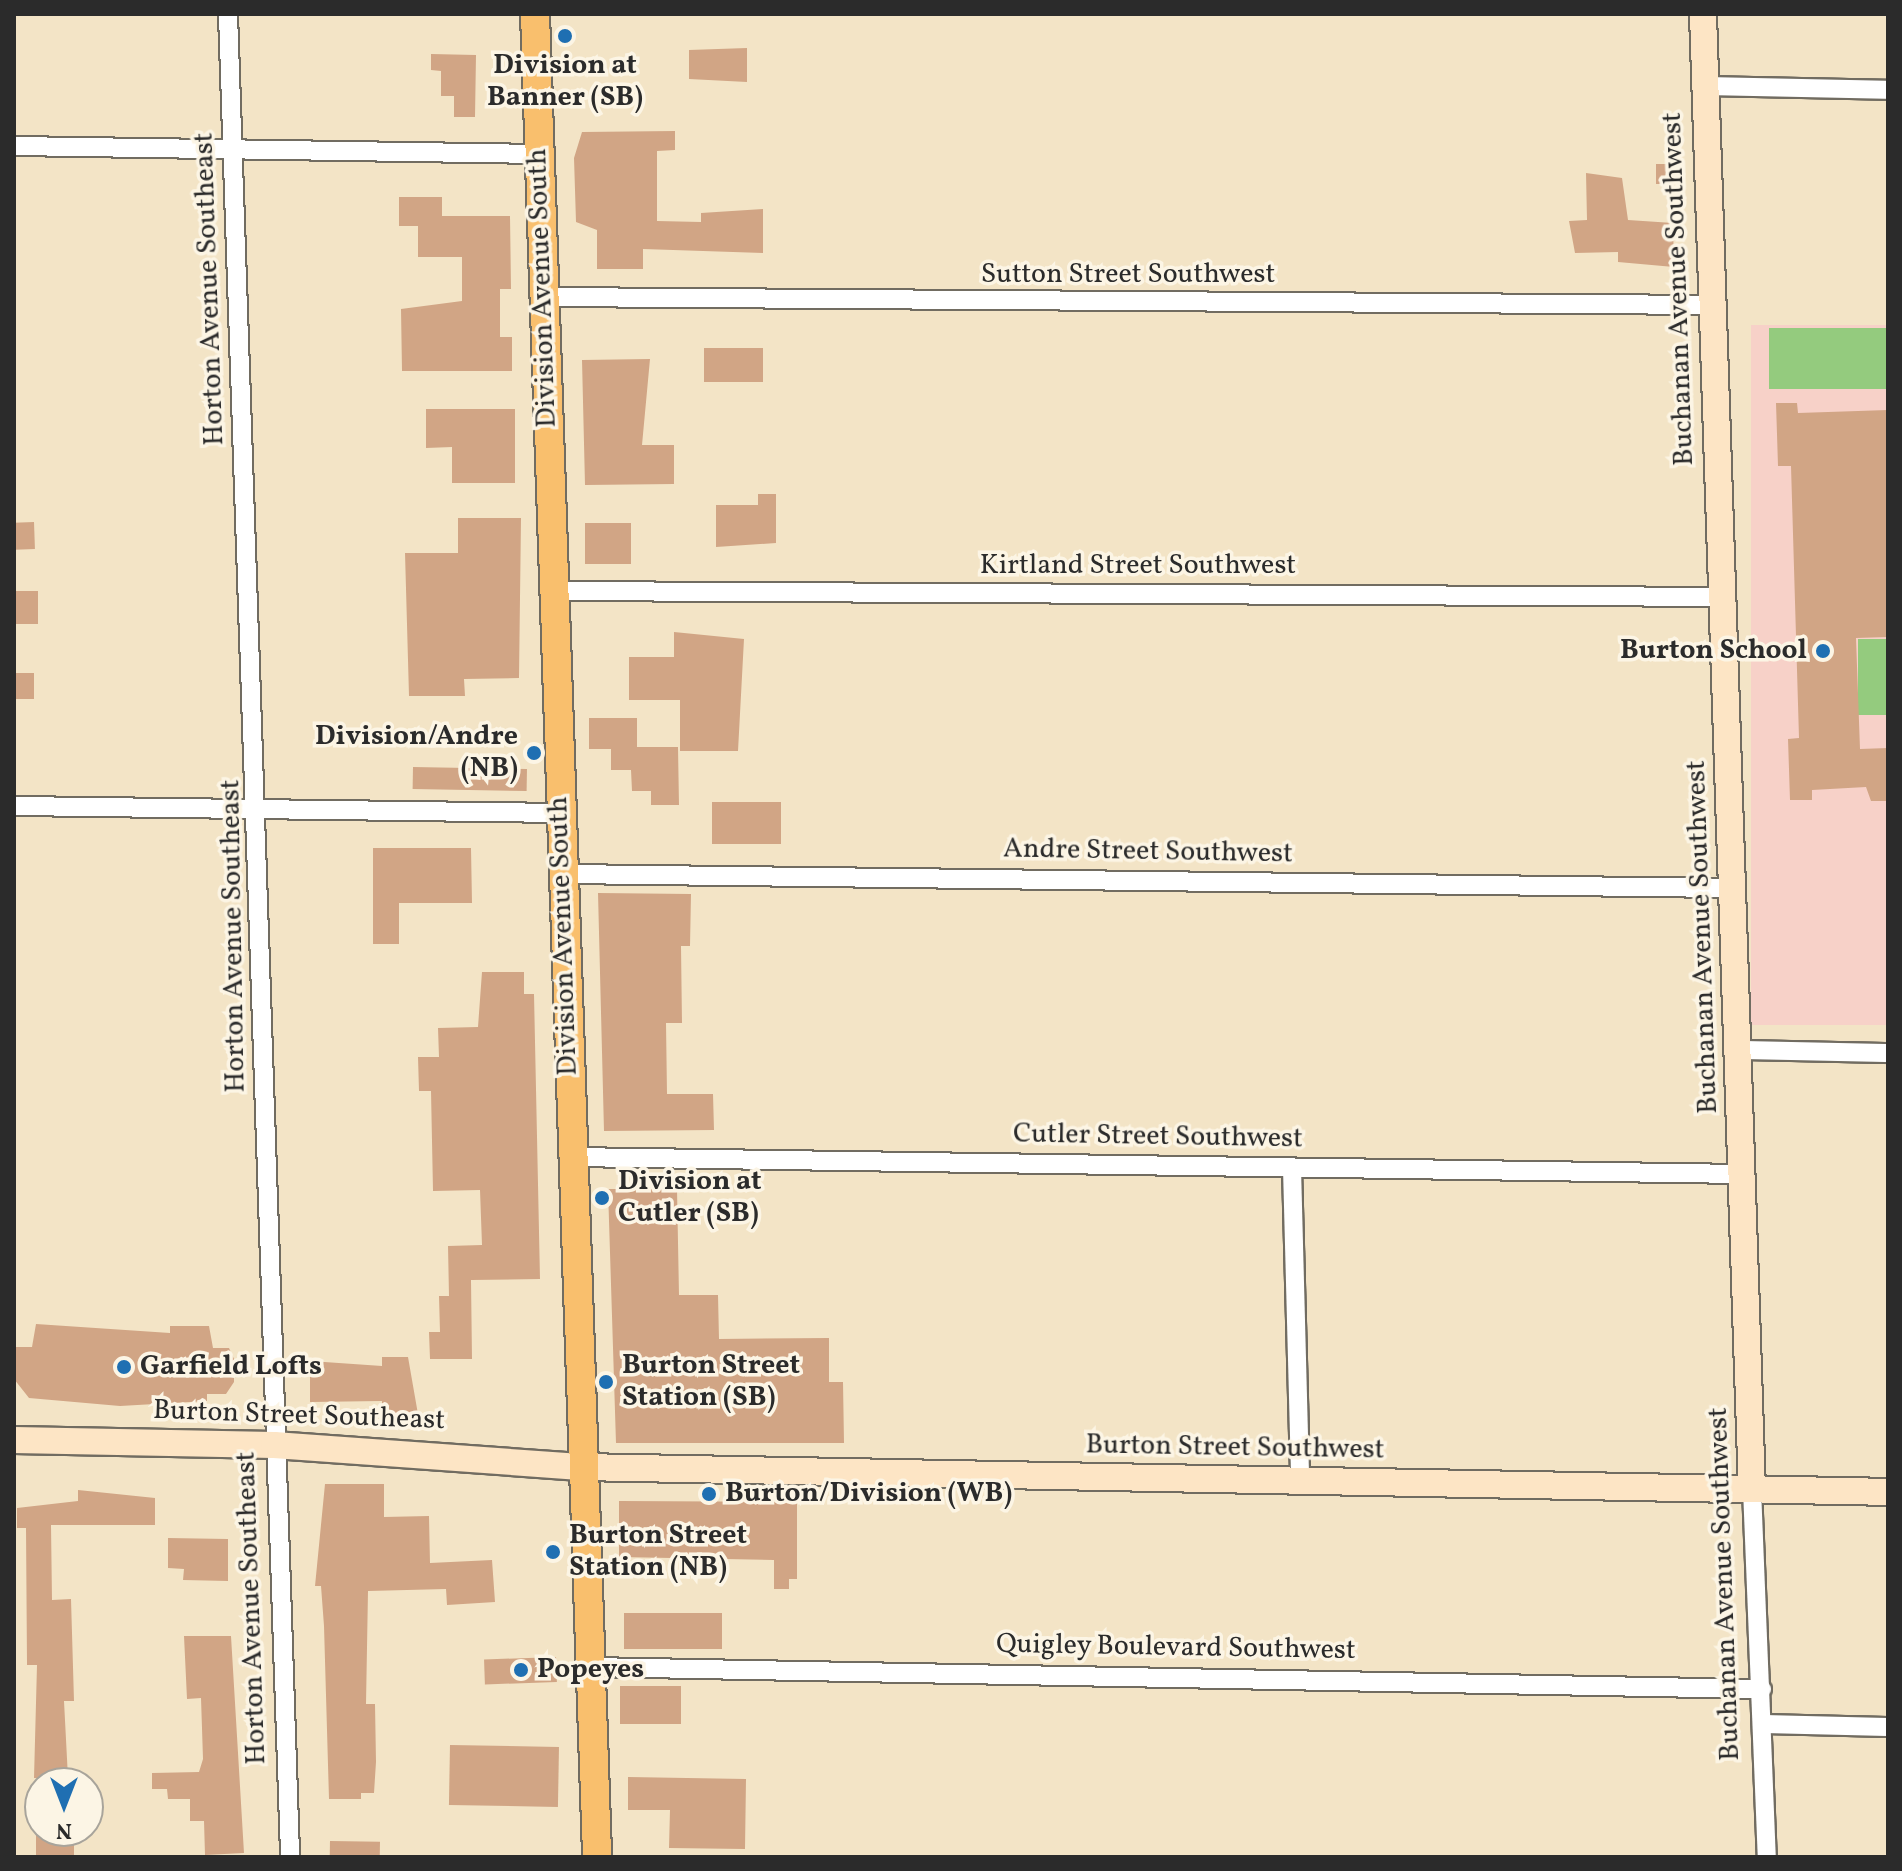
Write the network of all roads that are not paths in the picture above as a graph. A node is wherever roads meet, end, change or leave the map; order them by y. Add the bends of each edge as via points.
1 (228, 14) edge
2 (535, 14) edge
3 (1703, 14) edge
4 (1703, 86) junction
5 (1888, 90) edge
6 (14, 146) edge
7 (233, 151) junction
8 (539, 154) junction
9 (544, 297) junction
10 (1712, 305) junction
11 (555, 591) junction
12 (1722, 597) junction
13 (14, 806) edge
14 (260, 812) junction
15 (561, 813) junction
16 (564, 874) junction
17 (1733, 888) junction
18 (1741, 1050) junction
19 (1888, 1053) edge
20 (570, 1157) junction
21 (1292, 1168) junction
22 (1744, 1174) junction
23 (14, 1440) edge
24 (274, 1445) junction
25 (580, 1467) junction
26 (1300, 1482) junction
27 (1752, 1489) junction
28 (1888, 1492) edge
29 (590, 1667) junction
30 (1762, 1689) junction
31 (1763, 1724) junction
32 (1888, 1727) edge
33 (290, 1857) edge
34 (597, 1857) edge
35 (1767, 1857) edge

1 - 7 street, Horton Avenue Southeast
2 - 8 main road, Division Avenue South
3 - 4 main road, Buchanan Avenue Southwest
4 - 5 street
4 - 10 main road, Buchanan Avenue Southwest
6 - 7 street
7 - 8 street
7 - 14 street, Horton Avenue Southeast
8 - 9 main road, Division Avenue South
9 - 10 street, Sutton Street Southwest
9 - 11 main road, Division Avenue South
10 - 12 main road, Buchanan Avenue Southwest
11 - 12 street, Kirtland Street Southwest
11 - 15 main road, Division Avenue South
12 - 17 main road, Buchanan Avenue Southwest
13 - 14 street
14 - 15 street
14 - 24 street, Horton Avenue Southeast
15 - 16 main road, Division Avenue South
16 - 17 street, Andre Street Southwest
16 - 20 main road, Division Avenue South
17 - 18 main road, Buchanan Avenue Southwest
18 - 19 street
18 - 22 main road, Buchanan Avenue Southwest
20 - 21 street, Cutler Street Southwest
20 - 25 main road, Division Avenue South
21 - 22 street, Cutler Street Southwest
21 - 26 street
22 - 27 main road, Buchanan Avenue Southwest
23 - 24 main road, Burton Street Southeast
24 - 25 main road, Burton Street Southeast
24 - 33 street, Horton Avenue Southeast
25 - 26 main road, Burton Street Southwest
25 - 29 main road, Division Avenue South
26 - 27 main road, Burton Street Southwest
27 - 28 main road, Burton Street Southwest
27 - 30 street, Buchanan Avenue Southwest
29 - 30 street, Quigley Boulevard Southwest
29 - 34 main road, Division Avenue South
30 - 31 street, Buchanan Avenue Southwest
31 - 32 street
31 - 35 street, Buchanan Avenue Southwest

